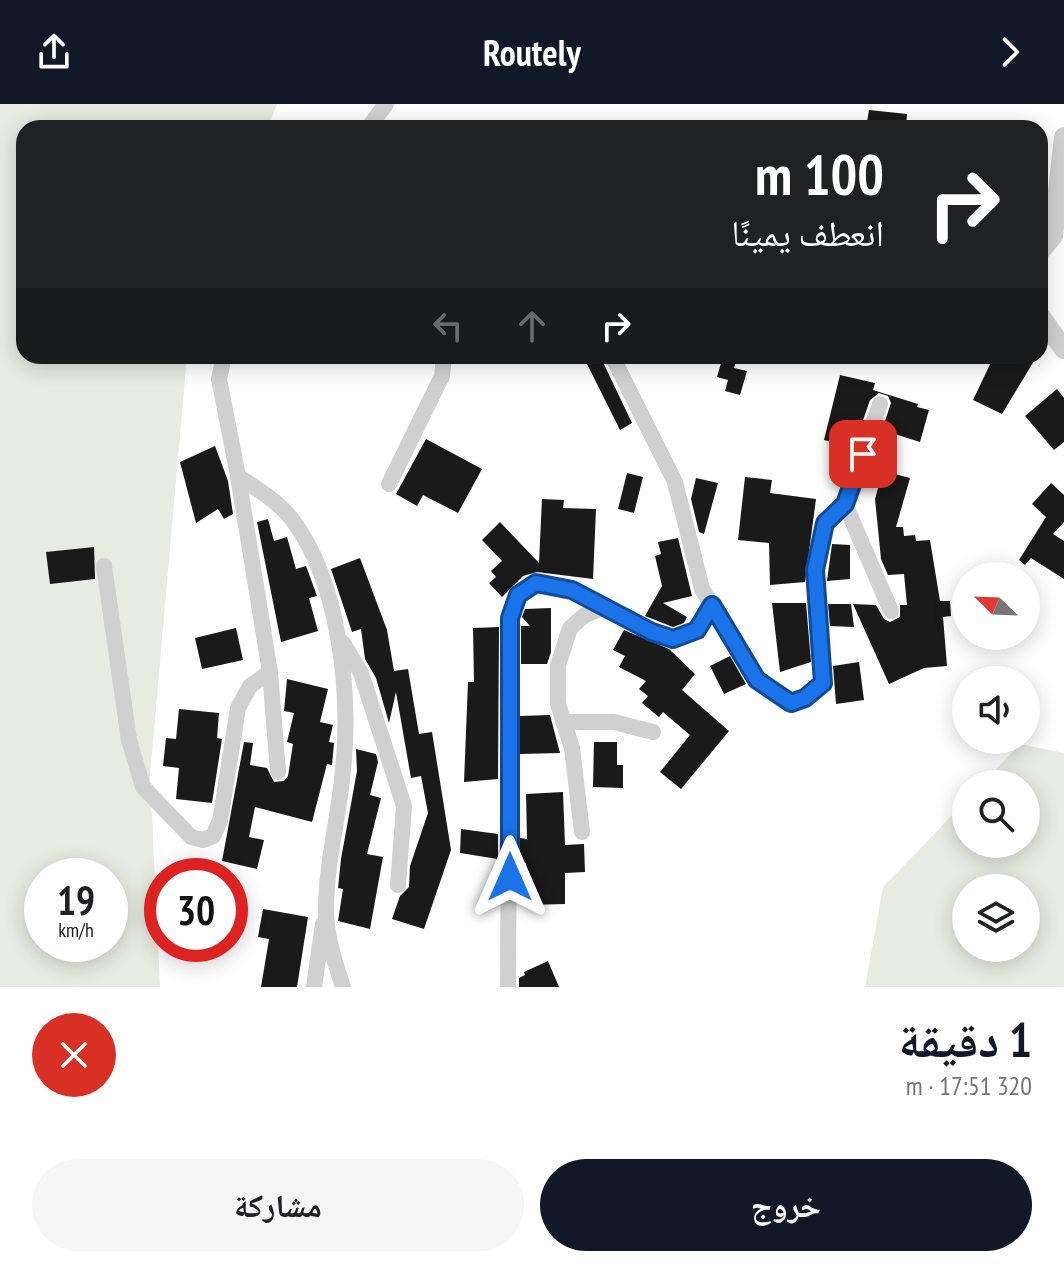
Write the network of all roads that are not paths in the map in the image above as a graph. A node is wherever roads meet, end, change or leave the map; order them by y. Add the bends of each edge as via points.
1 (1064, 137) edge
2 (1048, 242) edge
3 (1048, 327) edge
4 (1064, 349) edge
5 (222, 364) edge
6 (443, 364) edge
7 (616, 364) edge
8 (880, 404) dead end
9 (238, 476) junction
10 (389, 484) dead end
11 (845, 504) junction
12 (104, 566) dead end
13 (712, 605) junction
14 (607, 606) junction
15 (891, 611) dead end
16 (340, 638) junction
17 (270, 672) junction
18 (563, 722) junction
19 (653, 732) dead end
20 (278, 772) dead end
21 (582, 832) dead end
22 (398, 885) dead end
23 (325, 911) junction
24 (314, 987) edge
25 (343, 987) edge
26 (508, 987) edge

1 - 2 street via 1053,236
3 - 4 street
5 - 9 street via 219,379
6 - 10 street
7 - 13 street via 675,482 702,589
8 - 11 street
9 - 16 street via 274,500 296,523
9 - 17 street
11 - 13 street via 825,523 815,570 823,683 805,698 791,703 757,680
11 - 15 street
12 - 17 street via 129,740 143,787 191,837 213,836 238,708 250,686
13 - 14 street via 697,630 673,639
14 - 18 street via 570,628 558,665
14 - 26 street via 572,590 536,583 518,595 510,618
16 - 22 street via 361,673 404,806
16 - 23 street via 344,768
17 - 20 street
18 - 19 street via 614,722
18 - 21 street via 572,748
23 - 24 street
23 - 25 street

